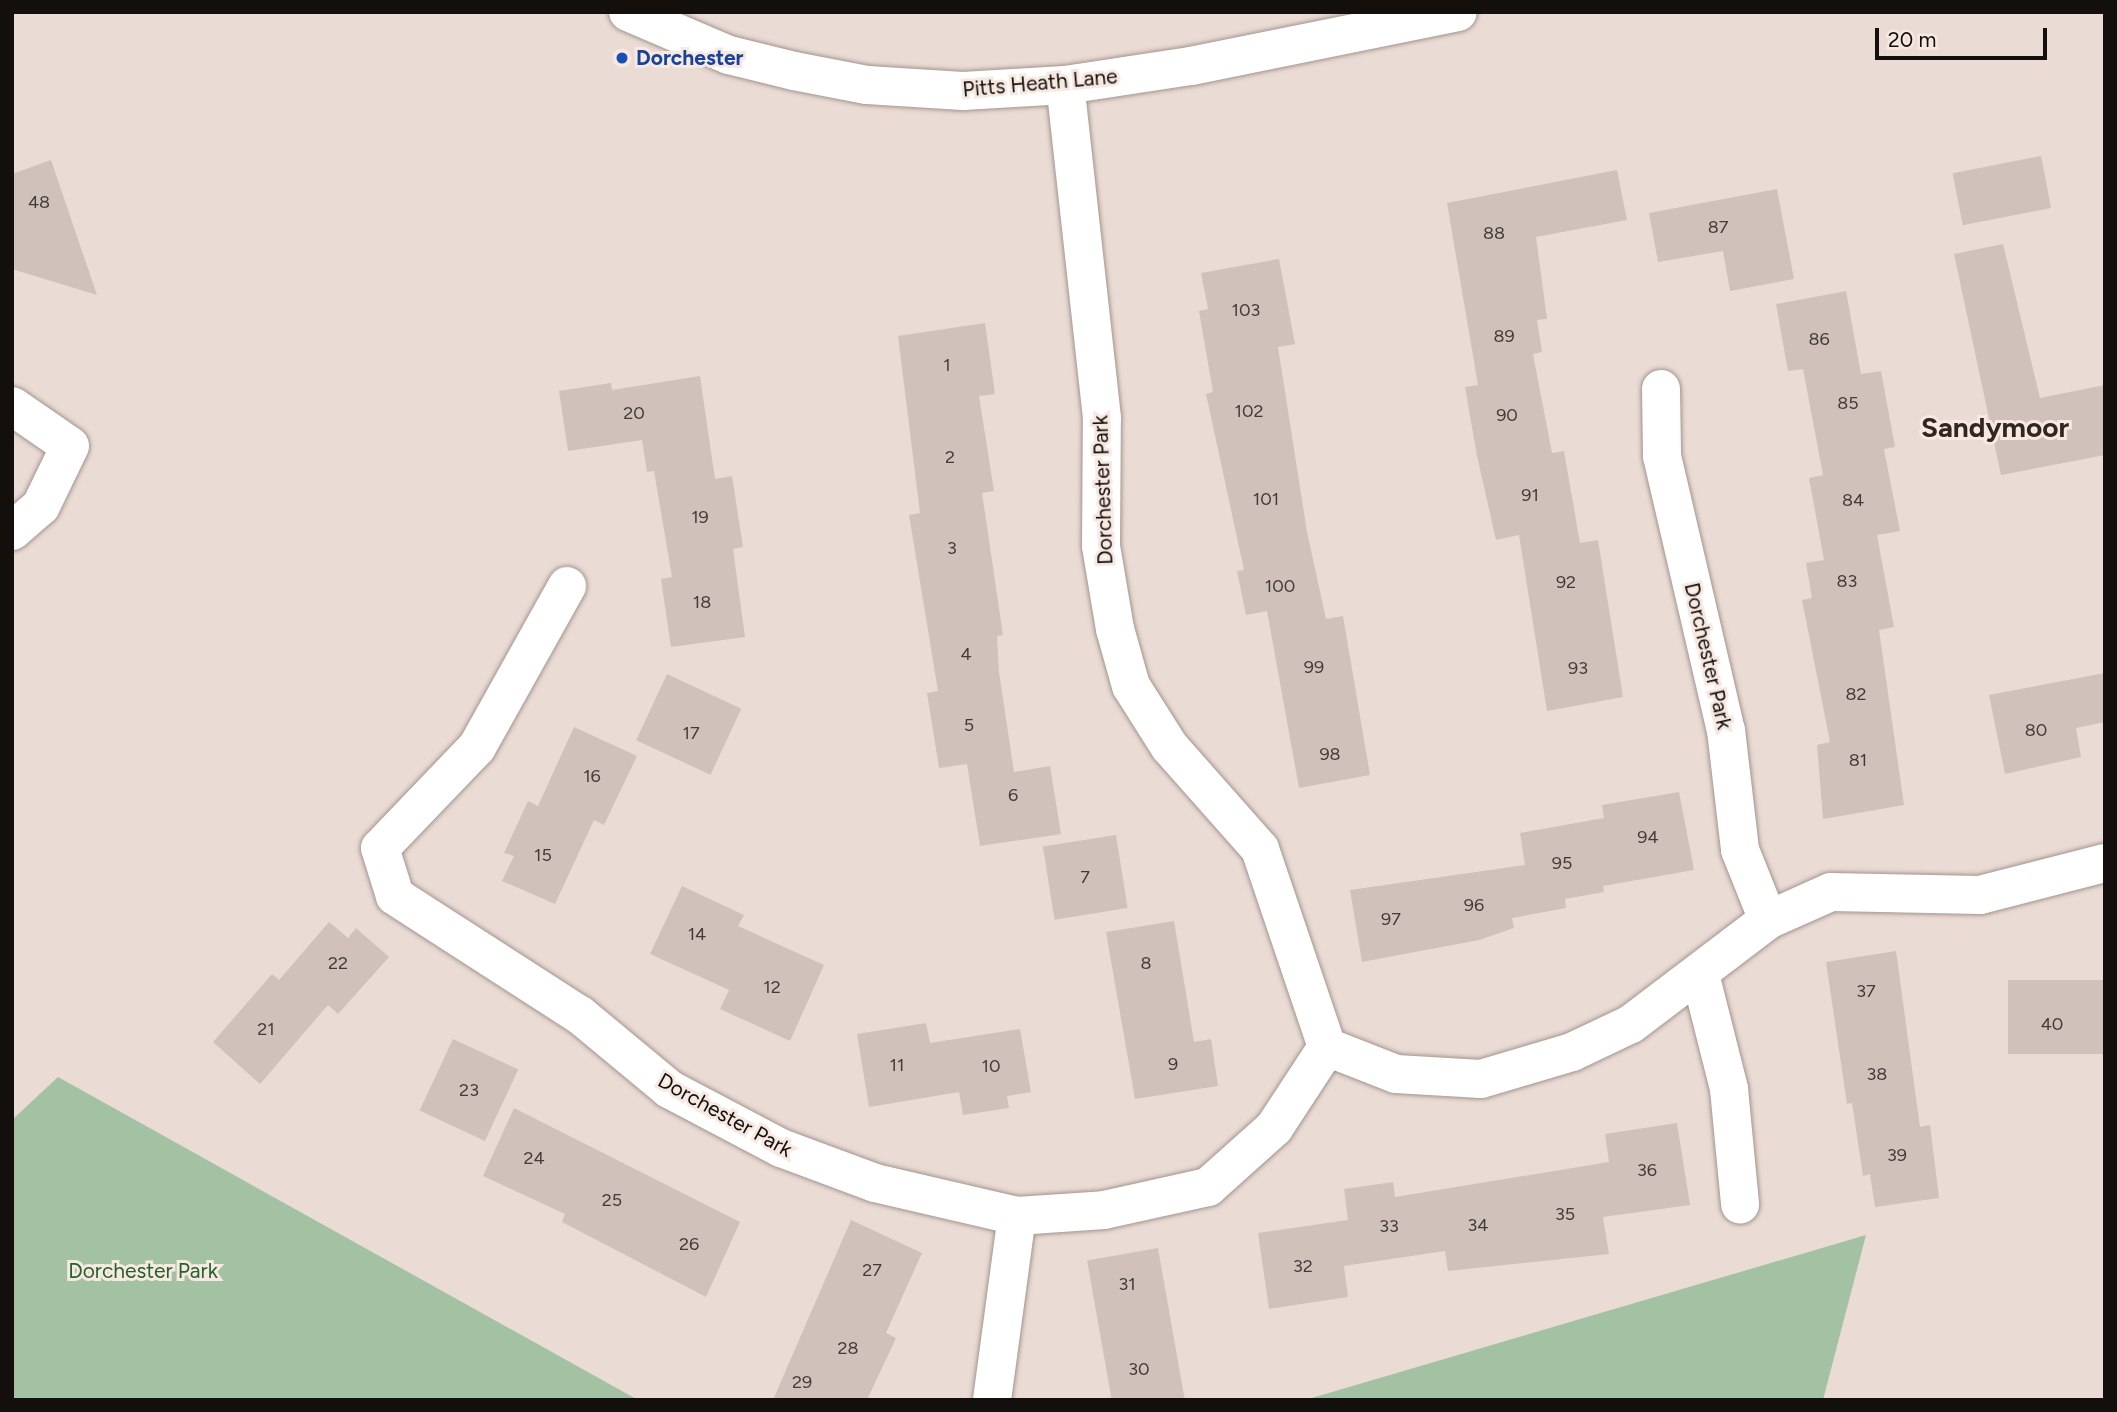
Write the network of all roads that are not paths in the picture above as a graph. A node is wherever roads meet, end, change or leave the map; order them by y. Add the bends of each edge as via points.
1 (628, 12) edge
2 (1458, 12) edge
3 (1065, 85) junction
4 (1661, 389) dead end
5 (12, 406) edge
6 (12, 531) edge
7 (567, 586) dead end
8 (2105, 863) edge
9 (1768, 920) junction
10 (1700, 974) junction
11 (1327, 1047) junction
12 (1740, 1204) dead end
13 (1017, 1216) junction
14 (992, 1400) edge

1 - 3 street, Pitts Heath Lane via 729,55 867,85 963,91
2 - 3 street, Pitts Heath Lane
3 - 11 street, Dorchester Park via 1102,418 1101,546 1115,629 1131,686 1169,746 1260,849
4 - 9 street, Dorchester Park via 1662,456 1726,730 1740,850
5 - 6 street via 70,446 41,506
7 - 13 street, Dorchester Park via 477,747 380,848 395,896 580,1015 669,1089 781,1148 875,1184
8 - 9 street via 1980,895 1831,892
9 - 10 street
10 - 11 street via 1631,1024 1572,1052 1481,1079 1396,1074
10 - 12 street via 1729,1089
11 - 13 street, Dorchester Park via 1274,1128 1208,1187 1104,1210
13 - 14 street

